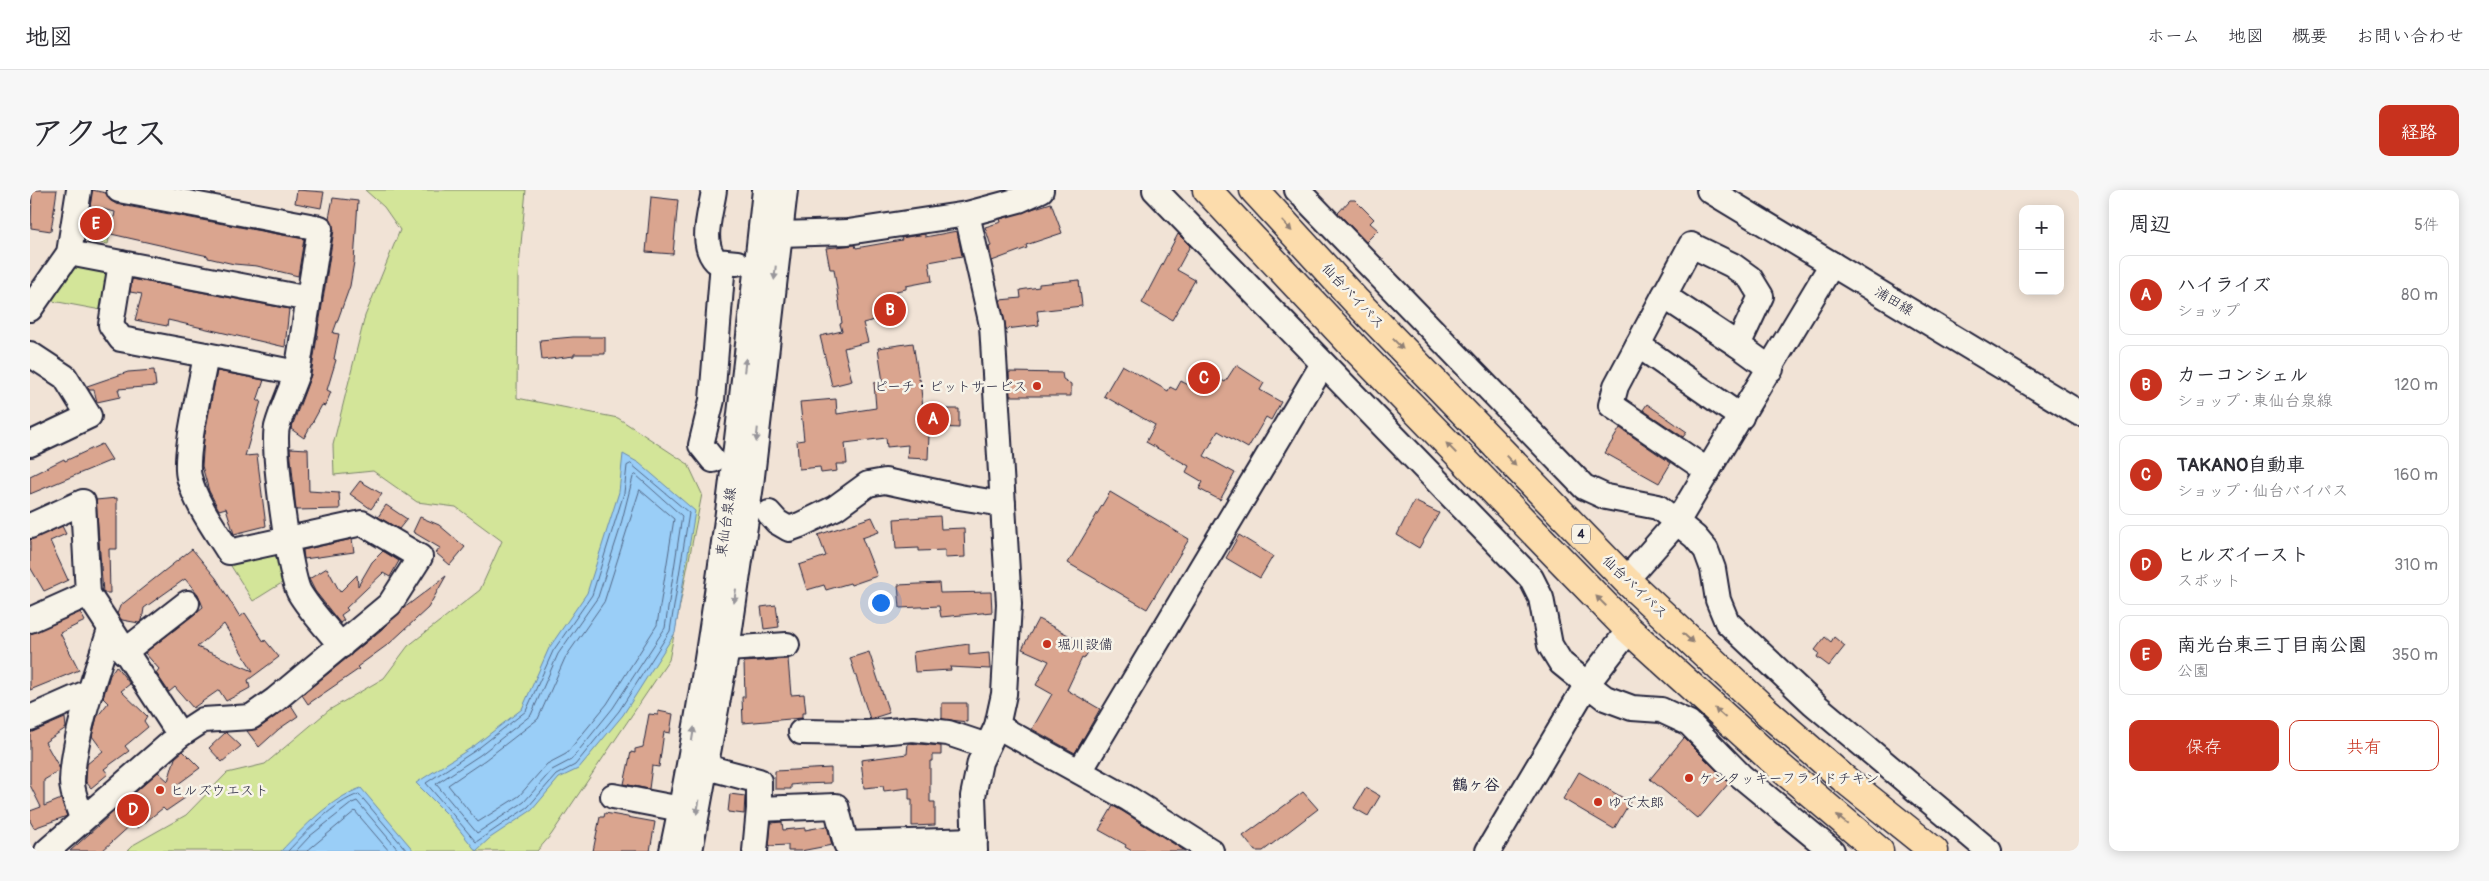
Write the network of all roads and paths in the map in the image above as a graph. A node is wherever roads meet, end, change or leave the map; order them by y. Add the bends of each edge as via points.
1 (80, 190) edge
2 (119, 190) edge
3 (714, 190) edge
4 (765, 190) edge
5 (785, 190) edge
6 (1042, 190) edge
7 (1155, 190) edge
8 (1207, 190) edge
9 (1254, 190) edge
10 (1297, 190) edge
11 (1708, 190) edge
12 (967, 214) junction
13 (779, 234) junction
14 (69, 253) junction
15 (723, 262) junction
16 (121, 263) junction
17 (757, 264) junction
18 (1832, 264) junction
19 (1664, 296) junction
20 (309, 299) junction
21 (30, 309) edge
22 (1638, 344) junction
23 (1738, 345) junction
24 (30, 354) edge
25 (206, 355) junction
26 (1322, 364) junction
27 (1771, 369) junction
28 (298, 373) junction
29 (2079, 413) edge
30 (1741, 417) junction
31 (30, 444) edge
32 (713, 460) dead end
33 (1708, 471) junction
34 (1003, 504) junction
35 (769, 513) dead end
36 (1677, 522) junction
37 (30, 526) edge
38 (288, 538) junction
39 (1626, 580) junction
40 (88, 594) junction
41 (188, 603) dead end
42 (30, 620) edge
43 (110, 630) junction
44 (1629, 630) junction
45 (787, 645) dead end
46 (342, 646) junction
47 (727, 649) junction
48 (124, 652) junction
49 (1588, 684) junction
50 (91, 692) junction
51 (30, 718) edge
52 (801, 732) dead end
53 (180, 735) junction
54 (992, 736) junction
55 (706, 767) junction
56 (1080, 772) junction
57 (613, 796) dead end
58 (681, 809) junction
59 (759, 809) junction
60 (82, 819) junction
61 (975, 846) edge
62 (47, 851) edge
63 (672, 851) edge
64 (690, 851) edge
65 (755, 851) edge
66 (1211, 851) edge
67 (1488, 851) edge
68 (1832, 851) edge
69 (1879, 851) edge
70 (1934, 851) edge
71 (1989, 851) edge

1 - 14 street
2 - 20 street via 320,228
3 - 15 street via 706,241 709,253 716,261
4 - 17 street, 東仙台泉線
5 - 13 street
6 - 12 street via 1019,200
7 - 26 street
44 -> 8 highway, 4
9 -> 39 highway, 仙台バイパス / 4 via 1355,300
10 - 36 street via 1584,487 1606,498 1658,508
11 - 18 street, 浦田線
12 - 13 street via 848,232
12 - 34 street via 992,325
13 -> 47 street via 751,485
14 - 16 street
14 - 21 street
15 - 17 street
15 - 32 street via 712,400 701,445
16 - 20 street
16 - 25 street via 111,324 120,339
58 -> 17 street, 東仙台泉線 via 726,518
18 - 27 street
18 - 29 street, 浦田線
19 - 22 street
19 - 23 street
19 - 23 street via 1691,245 1732,265 1750,278 1761,296
20 - 28 street
22 - 30 street
22 - 33 street via 1616,386 1611,405
23 - 27 street
24 - 31 street via 65,377 89,416
25 - 28 street
25 - 38 street via 189,450 188,475 196,496 229,552
26 - 49 street via 1531,578 1541,598 1550,645 1561,663
26 - 56 street
27 - 30 street
28 - 38 street via 277,428 276,453
30 - 33 street
33 - 36 street
34 - 35 street via 885,481 868,484 835,508 800,526 789,528
34 - 54 street via 1009,604 1004,694
36 - 39 street
36 - 71 street via 1706,550 1727,622 1813,703
37 - 40 street via 83,502
38 - 46 street via 292,573 300,592
38 - 46 street via 362,523 420,557 390,604
39 -> 70 highway, 仙台バイパス / 4 via 1794,736
40 - 42 street
40 - 43 street
41 - 48 street
43 - 48 street
43 - 50 street
44 - 49 street
69 -> 44 highway, 4 via 1780,767
45 - 47 street
46 - 53 street via 251,717 203,720
47 - 55 street
48 - 53 street
49 - 67 street
49 - 68 street via 1605,698 1632,708 1661,710 1689,723 1741,776
50 - 51 street
50 - 60 street via 72,784
52 - 54 street via 867,733 913,729
53 - 60 street
54 - 56 street
54 - 61 street via 980,762 973,796
55 - 59 street via 759,781
55 -> 64 street
56 - 66 street
57 - 58 street
58 - 63 street, 東仙台泉線
59 - 61 street via 836,806 846,844
59 - 65 street
60 - 62 street

